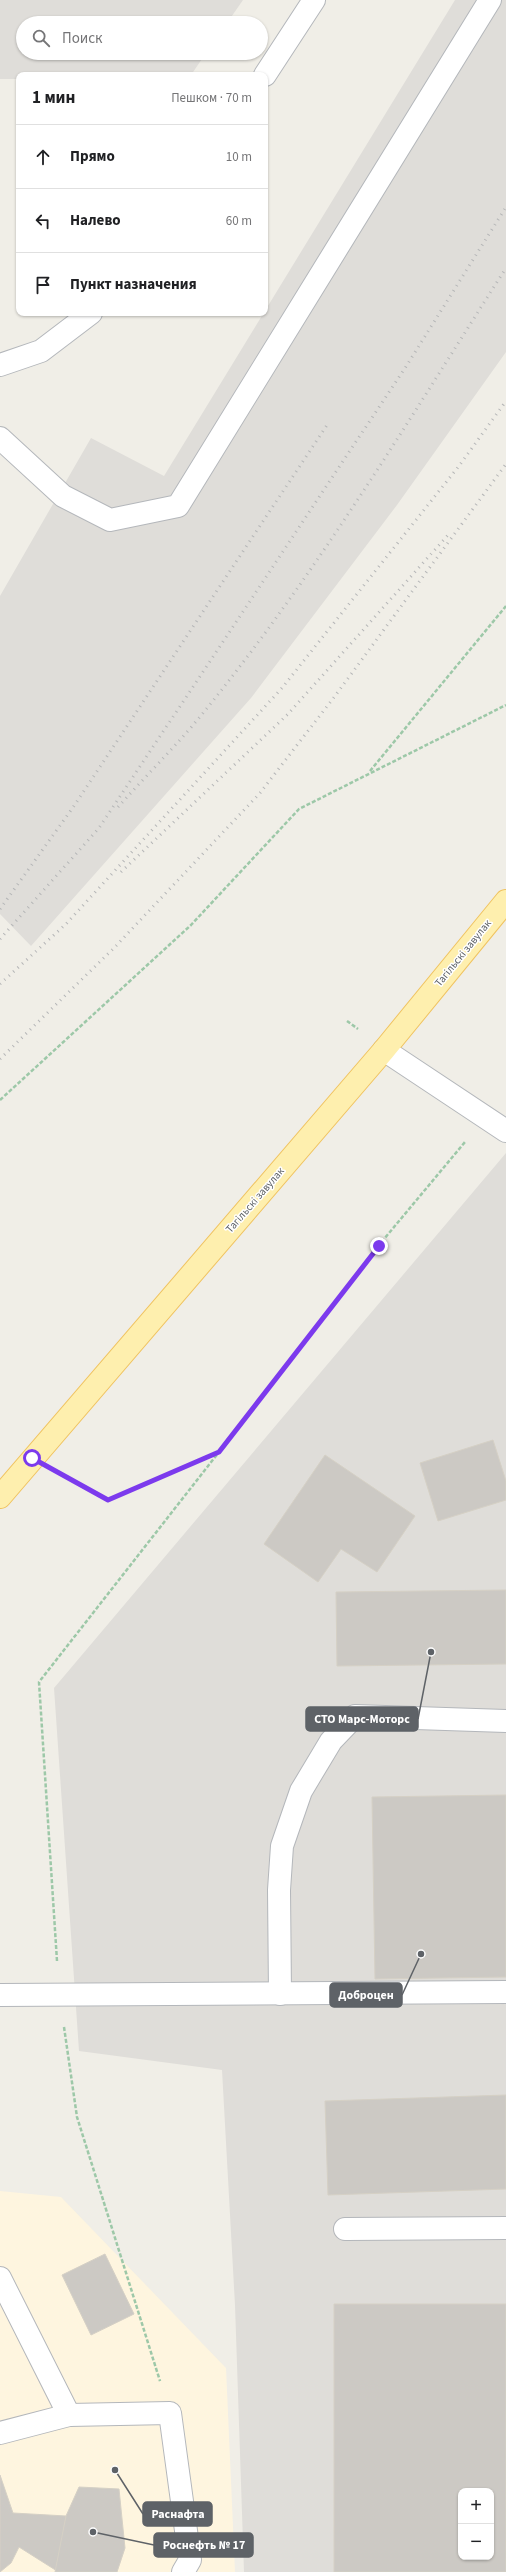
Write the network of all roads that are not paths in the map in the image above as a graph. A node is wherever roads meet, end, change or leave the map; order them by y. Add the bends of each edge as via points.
1 (314, 0) edge
2 (490, 0) edge
3 (267, 72) edge
4 (87, 316) edge
5 (0, 365) edge
6 (0, 438) edge
7 (506, 900) edge
8 (384, 1050) junction
9 (506, 1131) edge
10 (0, 1497) edge
11 (506, 1721) edge
12 (506, 1992) edge
13 (280, 1994) junction
14 (0, 1995) edge
15 (506, 2228) edge
16 (344, 2229) dead end
17 (0, 2278) edge
18 (69, 2415) junction
19 (0, 2433) edge
20 (183, 2572) edge

1 - 3 lane
2 - 6 lane via 178,506 110,520 63,496
4 - 5 lane via 41,351
7 - 8 main road, Тагільскі завулак
8 - 9 lane
8 - 10 main road, Тагільскі завулак
11 - 13 lane via 355,1716 332,1741 301,1792 282,1846 279,1890
12 - 13 lane
13 - 14 lane
15 - 16 lane
17 - 18 lane
18 - 19 lane
18 - 20 lane via 170,2414 190,2560

